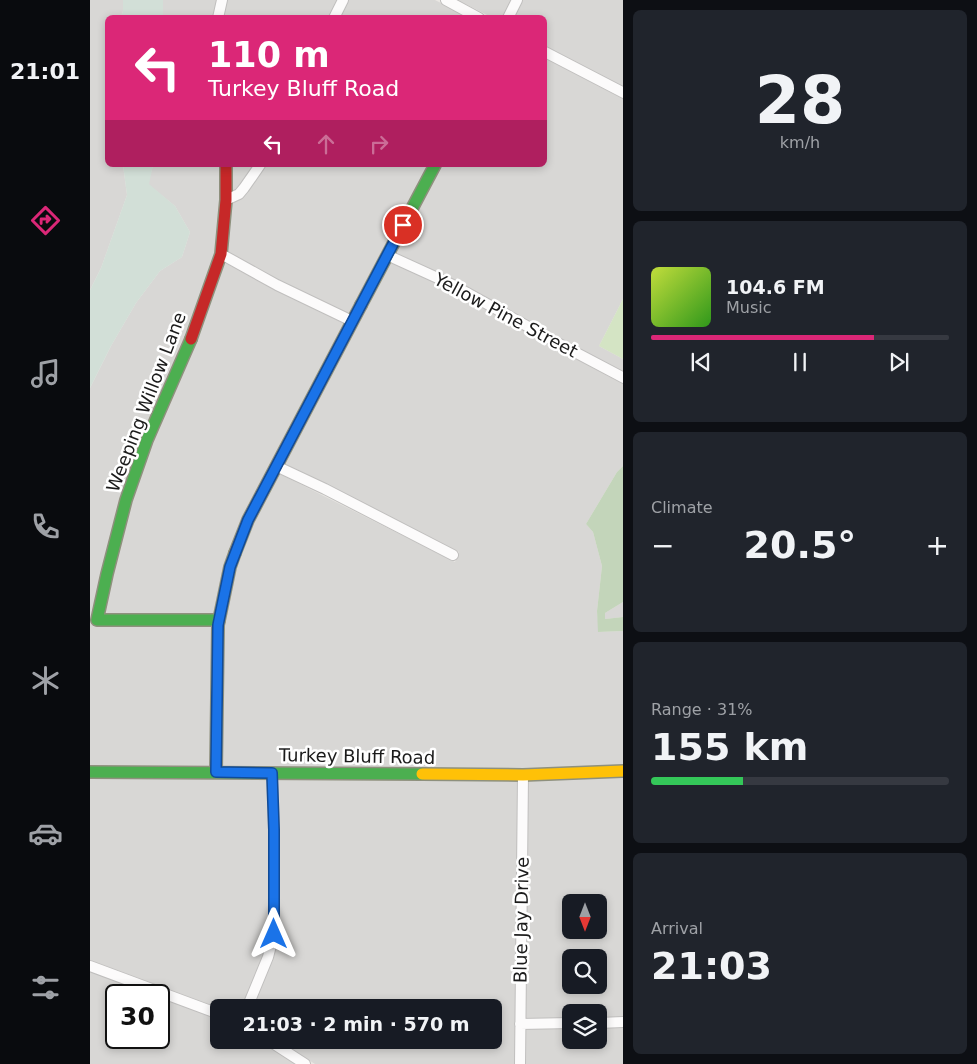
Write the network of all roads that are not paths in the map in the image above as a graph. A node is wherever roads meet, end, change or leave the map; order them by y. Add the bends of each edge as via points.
1 (222, 0) edge
2 (343, 0) edge
3 (446, 0) edge
4 (518, 0) edge
5 (219, 15) edge
6 (336, 15) edge
7 (474, 15) edge
8 (510, 15) edge
9 (547, 53) edge
10 (623, 93) edge
11 (226, 167) edge
12 (259, 167) edge
13 (434, 167) edge
14 (226, 200) junction
15 (221, 254) junction
16 (387, 255) junction
17 (352, 321) junction
18 (623, 378) edge
19 (276, 466) junction
20 (453, 555) dead end
21 (219, 620) junction
22 (623, 771) edge
23 (90, 772) edge
24 (216, 772) junction
25 (272, 773) junction
26 (523, 775) junction
27 (90, 966) edge
28 (251, 999) edge
29 (210, 1011) edge
30 (623, 1022) edge
31 (562, 1023) edge
32 (607, 1023) edge
33 (520, 1024) junction
34 (282, 1049) edge
35 (305, 1064) edge
36 (520, 1064) edge

1 - 5 street
2 - 6 street
3 - 7 street
4 - 8 street
9 - 10 street
11 - 14 street, Weeping Willow Lane
12 - 14 street via 239,194
13 - 16 street
14 - 15 street, Weeping Willow Lane
15 - 17 street
15 - 21 street, Weeping Willow Lane via 192,337 147,440 126,500 97,620
16 - 17 street
16 - 18 street, Yellow Pine Street via 453,286
17 - 19 street
19 - 20 street
19 - 21 street via 248,520 230,567
21 - 24 street
22 - 26 street, Turkey Bluff Road
23 - 24 street, Turkey Bluff Road
24 - 25 street, Turkey Bluff Road
25 - 26 street, Turkey Bluff Road
25 - 28 street via 274,934
26 - 33 street, Blue Jay Drive
27 - 29 street
30 - 32 street
31 - 33 street
33 - 36 street, Blue Jay Drive
34 - 35 street

